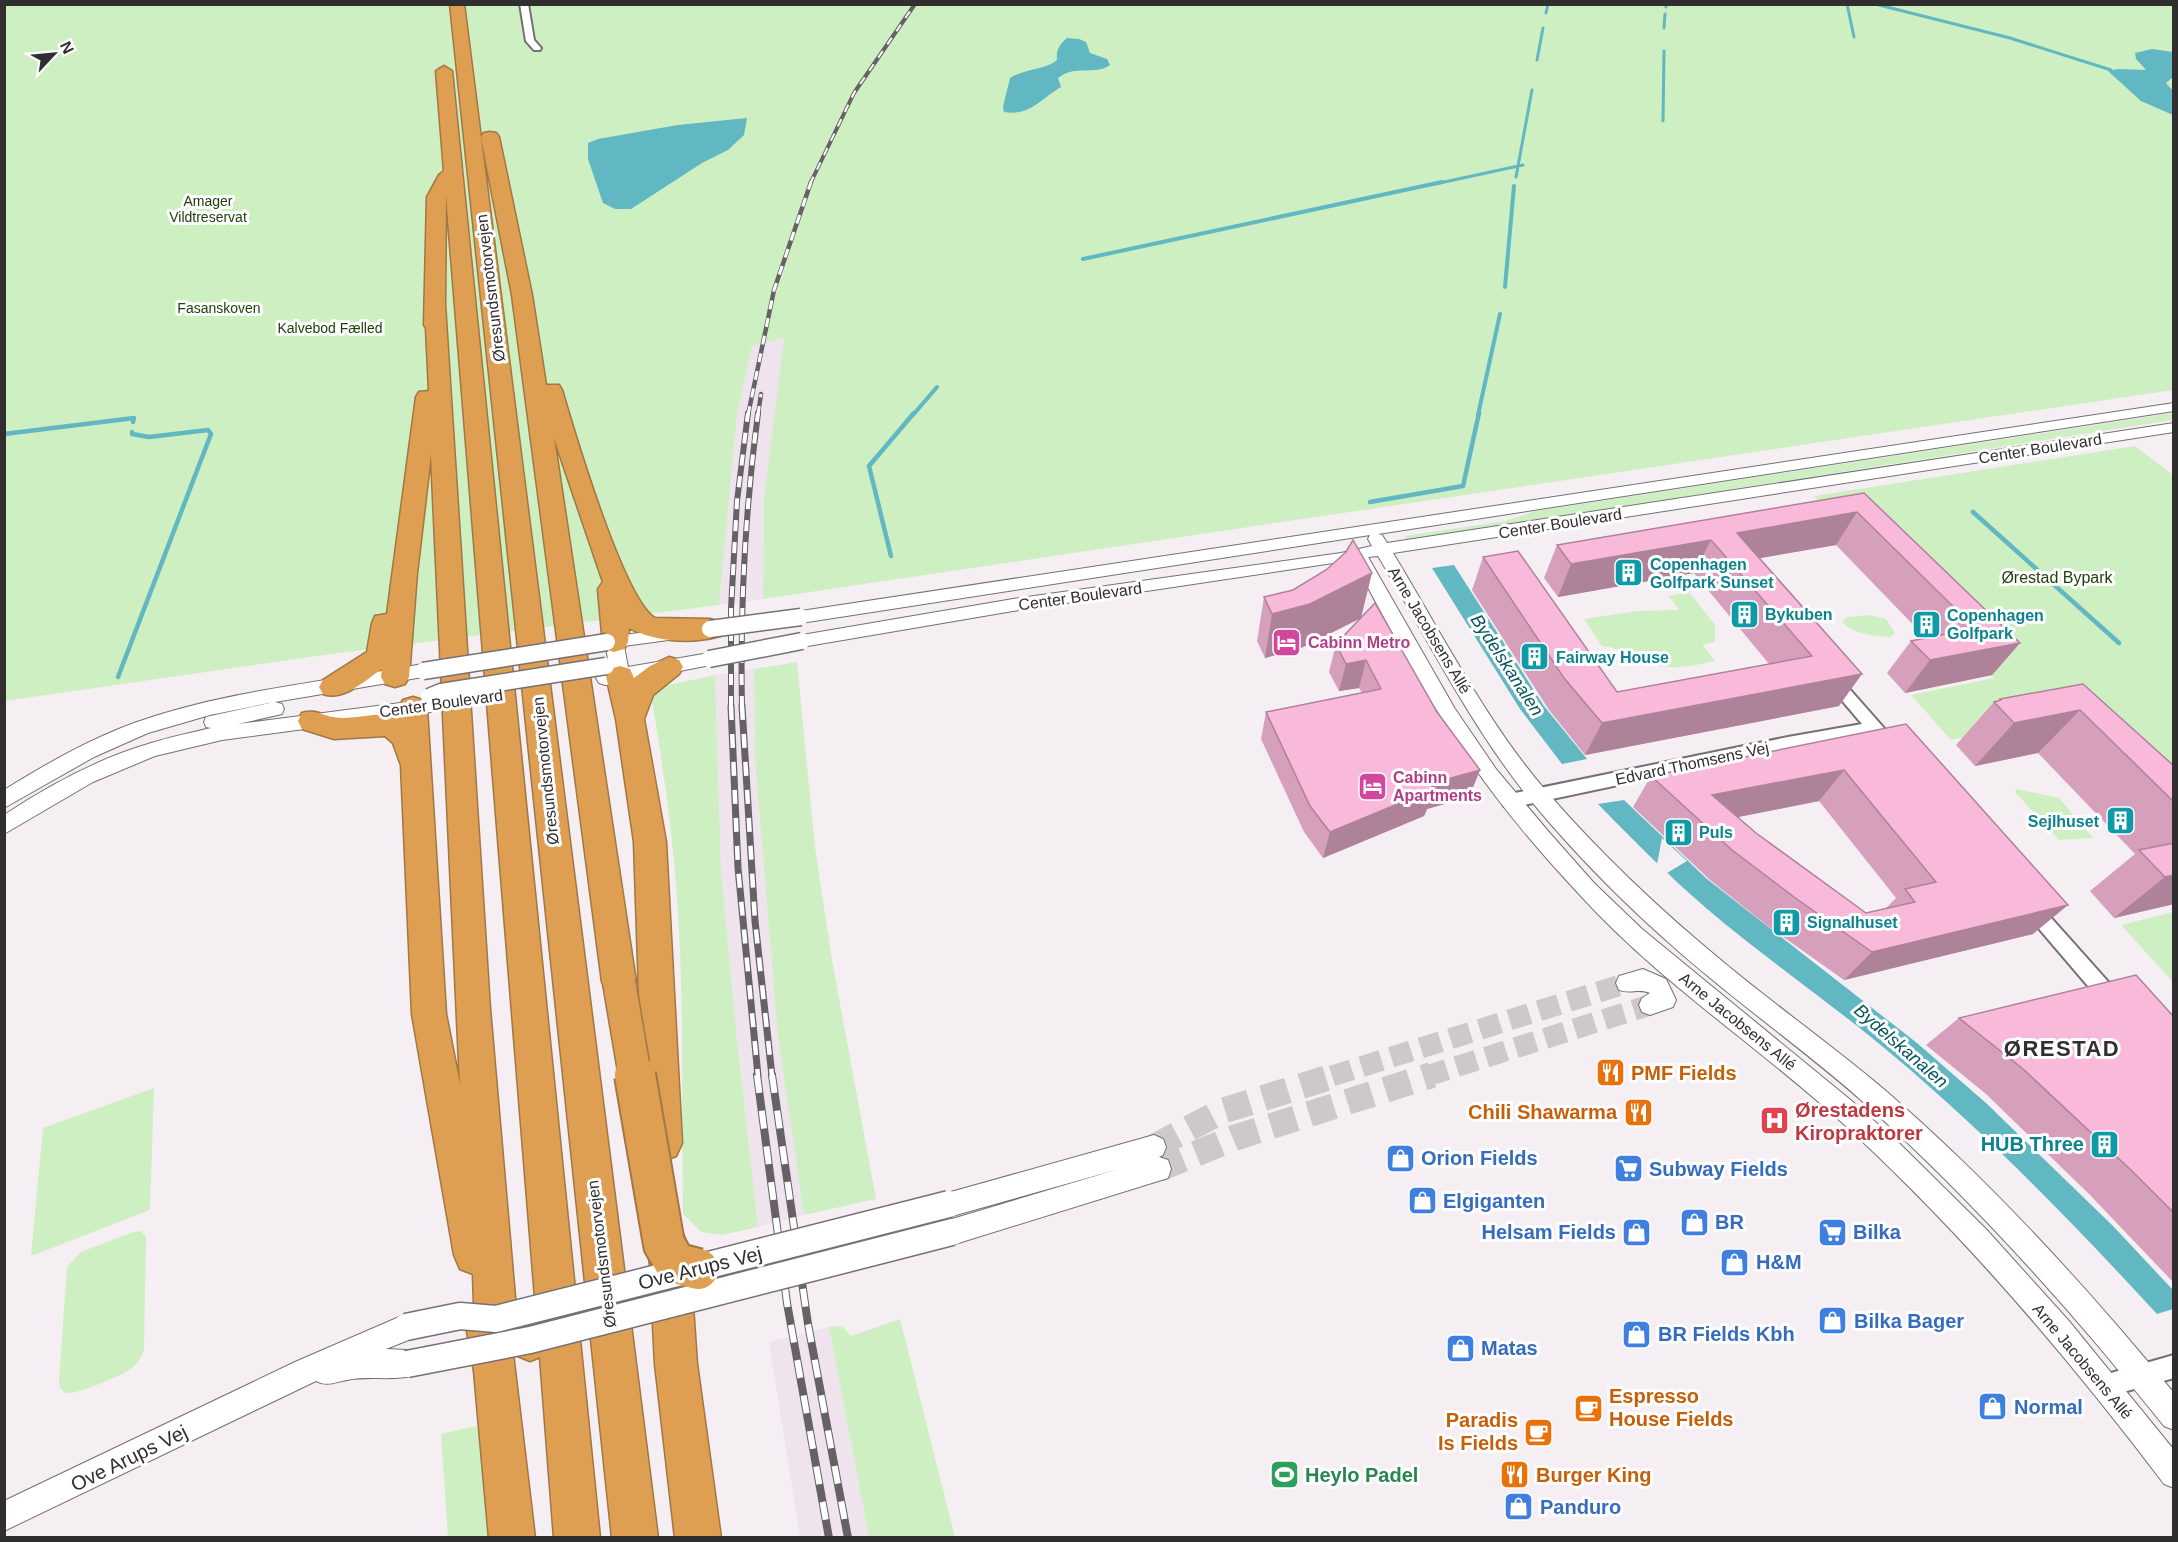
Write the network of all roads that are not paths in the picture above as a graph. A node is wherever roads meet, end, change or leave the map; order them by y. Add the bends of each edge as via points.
1 (457, 4) edge
2 (524, 4) edge
3 (537, 48) dead end
4 (443, 57) dead end
5 (466, 86) junction
6 (453, 164) junction
7 (522, 295) junction
8 (435, 305) junction
9 (2174, 407) edge
10 (2174, 427) edge
11 (413, 499) junction
12 (1371, 531) junction
13 (1345, 535) junction
14 (1382, 549) junction
15 (1358, 553) junction
16 (608, 562) junction
17 (801, 629) junction
18 (709, 644) junction
19 (611, 660) junction
20 (669, 667) junction
21 (1824, 670) edge
22 (333, 687) junction
23 (416, 690) junction
24 (630, 719) junction
25 (312, 721) junction
26 (1874, 728) junction
27 (1901, 758) edge
28 (86, 777) junction
29 (416, 778) junction
30 (1538, 795) junction
31 (4, 800) edge
32 (1510, 801) junction
33 (4, 826) edge
34 (2022, 897) edge
35 (1714, 968) junction
36 (1627, 983) tunnel mouth
37 (1662, 988) junction
38 (2120, 1010) edge
39 (698, 1269) junction
40 (496, 1319) junction
41 (530, 1340) junction
42 (2174, 1366) edge
43 (2141, 1375) junction
44 (2105, 1385) junction
45 (253, 1398) junction
46 (2174, 1416) edge
47 (2174, 1474) edge
48 (4, 1516) edge
49 (512, 1538) edge
50 (577, 1538) edge
51 (635, 1538) edge
52 (698, 1538) edge

1 - 5 highway, Øresundsmotorvejen
2 - 3 street via 530,41
4 - 6 highway, Øresundsmotorvejen
5 - 7 highway via 486,117
5 - 51 highway, Øresundsmotorvejen
6 - 8 highway via 436,197
6 - 50 highway, Øresundsmotorvejen
7 - 16 highway
7 - 39 highway, bridge via 619,982 664,1244 675,1263
8 - 11 highway
8 - 40 highway via 474,1010
9 - 12 street, Center Boulevard
10 - 14 street, Center Boulevard
11 - 22 highway via 394,544 383,649 370,664
11 - 23 highway
12 - 13 street, Center Boulevard
12 - 14 street, Arne Jacobsens Allé
13 - 15 street, Arne Jacobsens Allé
13 - 17 street, Center Boulevard via 899,603
14 - 15 street, Center Boulevard
14 - 30 street, Arne Jacobsens Allé via 1494,736
15 - 17 street, Center Boulevard via 1012,605
15 - 32 street, Arne Jacobsens Allé via 1447,714
16 - 18 highway via 632,616 640,623
16 - 19 highway via 616,634
17 - 18 street, Center Boulevard, bridge
17 - 18 street, Center Boulevard, bridge
18 - 19 street
18 - 20 street, Center Boulevard
19 - 20 street, Center Boulevard
19 - 23 street, Center Boulevard
19 - 23 street via 587,657
19 - 24 highway
20 - 24 highway via 647,679
21 - 26 street
22 - 23 street, Center Boulevard
22 - 31 street, Center Boulevard via 209,708 142,728 68,759
23 - 25 street, Center Boulevard
23 - 28 street via 282,708 185,728 123,749
23 - 29 highway
24 - 52 highway via 650,842 676,1364
25 - 28 street, Center Boulevard via 208,735 151,750
25 - 29 highway via 333,728 388,725 402,730 409,741
26 - 27 street
26 - 30 street, Edvard Thomsens Vej
28 - 33 street, Center Boulevard
29 - 49 highway via 429,1014 495,1371
30 - 32 street, Edvard Thomsens Vej
30 - 35 street, Arne Jacobsens Allé via 1636,899
32 - 37 street, Arne Jacobsens Allé via 1631,933
34 - 38 street
35 - 37 street
35 - 43 street, Arne Jacobsens Allé via 1876,1099 1962,1179
36 - 37 street via 1643,979
37 - 44 street, Arne Jacobsens Allé via 1765,1042 1828,1095 1922,1182 2016,1281
39 - 40 street, Ove Arups Vej, bridge
39 - 41 street, Ove Arups Vej, bridge via 949,1204 1156,1158 952,1232
40 - 41 highway via 510,1332
40 - 45 street, Ove Arups Vej, bridge via 472,1314 406,1327
41 - 45 street, Ove Arups Vej, bridge via 407,1364 351,1365
42 - 43 street
43 - 44 street
43 - 46 street, Arne Jacobsens Allé
44 - 47 street, Arne Jacobsens Allé
45 - 48 street, Ove Arups Vej

